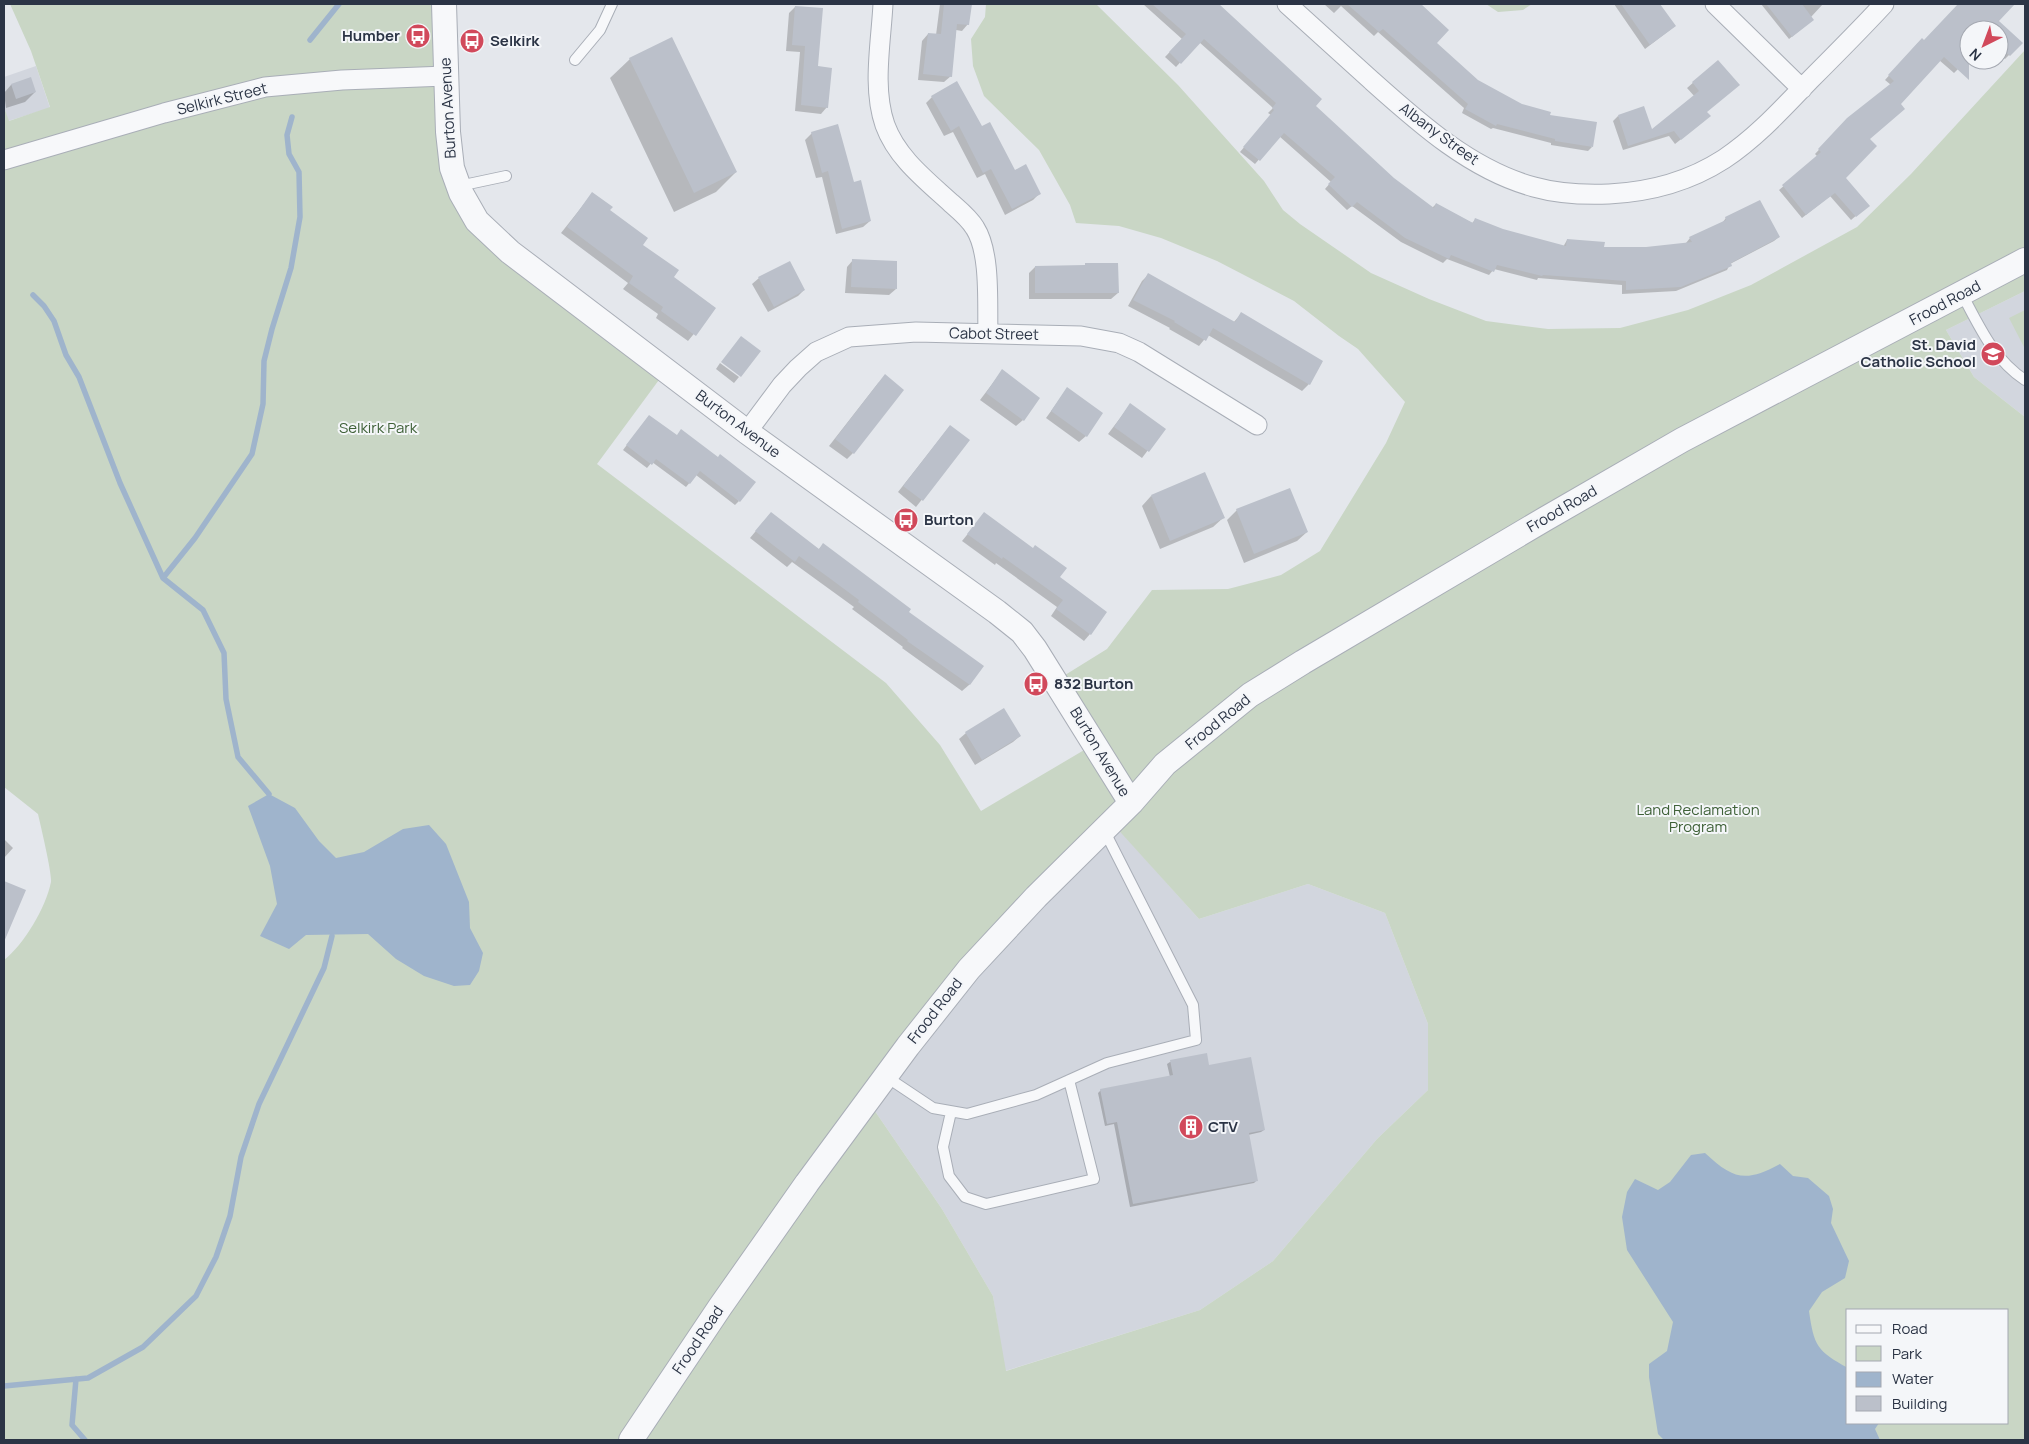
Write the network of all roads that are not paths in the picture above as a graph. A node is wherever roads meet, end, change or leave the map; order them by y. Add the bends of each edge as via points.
1 (444, 4) edge
2 (612, 4) edge
3 (883, 4) edge
4 (1287, 4) edge
5 (1715, 4) edge
6 (1884, 4) edge
7 (575, 60) dead end
8 (446, 76) junction
9 (1802, 88) junction
10 (4, 160) edge
11 (506, 176) dead end
12 (459, 186) junction
13 (2025, 260) edge
14 (1962, 294) junction
15 (988, 333) junction
16 (2025, 380) edge
17 (1257, 425) dead end
18 (747, 432) junction
19 (1131, 803) junction
20 (1104, 830) junction
21 (885, 1076) junction
22 (1069, 1080) junction
23 (952, 1112) junction
24 (631, 1440) edge

1 - 8 street, Burton Avenue
2 - 7 lane via 600,30
3 - 15 street via 878,77 885,125 904,159 975,228 987,276
4 - 9 street, Albany Street via 1407,112 1461,153 1507,177 1558,192 1623,193 1668,184 1700,172 1745,144
5 - 9 street
6 - 9 street, Albany Street
8 - 10 street, Selkirk Street via 265,87
8 - 12 street, Burton Avenue via 452,168
11 - 12 lane
12 - 18 street, Burton Avenue via 477,221 510,252
13 - 14 street, Frood Road
14 - 16 lane via 1988,343 2012,371
14 - 19 street, Frood Road via 1682,440 1303,662 1250,696 1165,764
15 - 17 street, Cabot Street via 1081,336 1119,343
15 - 18 street, Cabot Street via 876,334 849,337 833,343 816,352 782,385
18 - 19 street, Burton Avenue via 1022,632
19 - 20 street, Frood Road
20 - 21 street, Frood Road via 969,969
20 - 22 lane via 1193,1005 1196,1040 1107,1063
21 - 23 lane via 933,1108
21 - 24 street, Frood Road via 780,1222
22 - 23 lane via 1036,1095 967,1114
22 - 23 lane via 1094,1179 986,1204 965,1197 949,1176 943,1146

